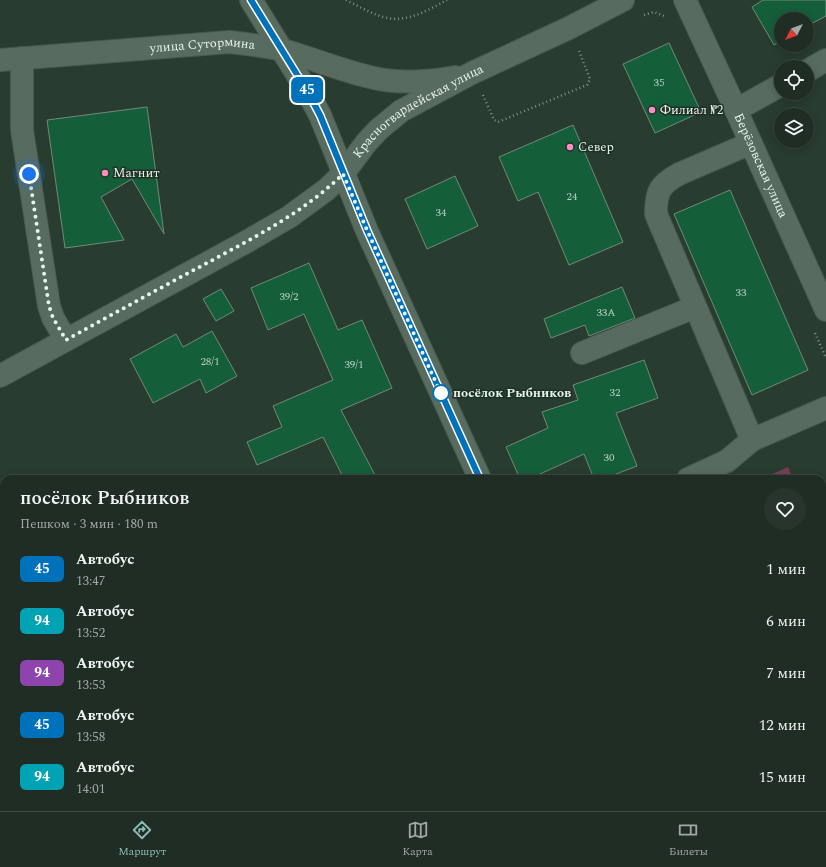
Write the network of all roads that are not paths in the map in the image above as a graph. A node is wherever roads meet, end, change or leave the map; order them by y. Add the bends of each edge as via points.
1 (251, 0) edge
2 (623, 0) edge
3 (685, 0) edge
4 (282, 50) junction
5 (22, 58) junction
6 (0, 60) edge
7 (826, 60) edge
8 (814, 67) edge
9 (472, 73) junction
10 (774, 89) edge
11 (736, 110) junction
12 (751, 143) junction
13 (343, 174) junction
14 (695, 307) junction
15 (826, 310) edge
16 (66, 340) junction
17 (582, 353) dead end
18 (0, 376) edge
19 (826, 408) edge
20 (752, 440) junction
21 (478, 475) edge
22 (697, 475) edge

1 - 4 street
2 - 9 street, Красногвардейская улица
3 - 11 street, Берёзовская улица
4 - 5 street, улица Сутормина via 229,42
4 - 9 street, улица Сутормина via 374,78 389,80 414,82
4 - 13 street via 320,115
5 - 6 street, улица Сутормина
5 - 16 street via 22,130 49,306
7 - 8 street
9 - 13 street, Красногвардейская улица via 388,121 366,143
10 - 11 street
11 - 12 street, Берёзовская улица
12 - 14 street via 679,174 669,180 656,198 656,214
12 - 15 street, Берёзовская улица
13 - 16 street, Красногвардейская улица via 289,217
13 - 21 street
14 - 17 street
14 - 20 street
16 - 18 street, Красногвардейская улица
19 - 20 street
20 - 22 street via 727,461

